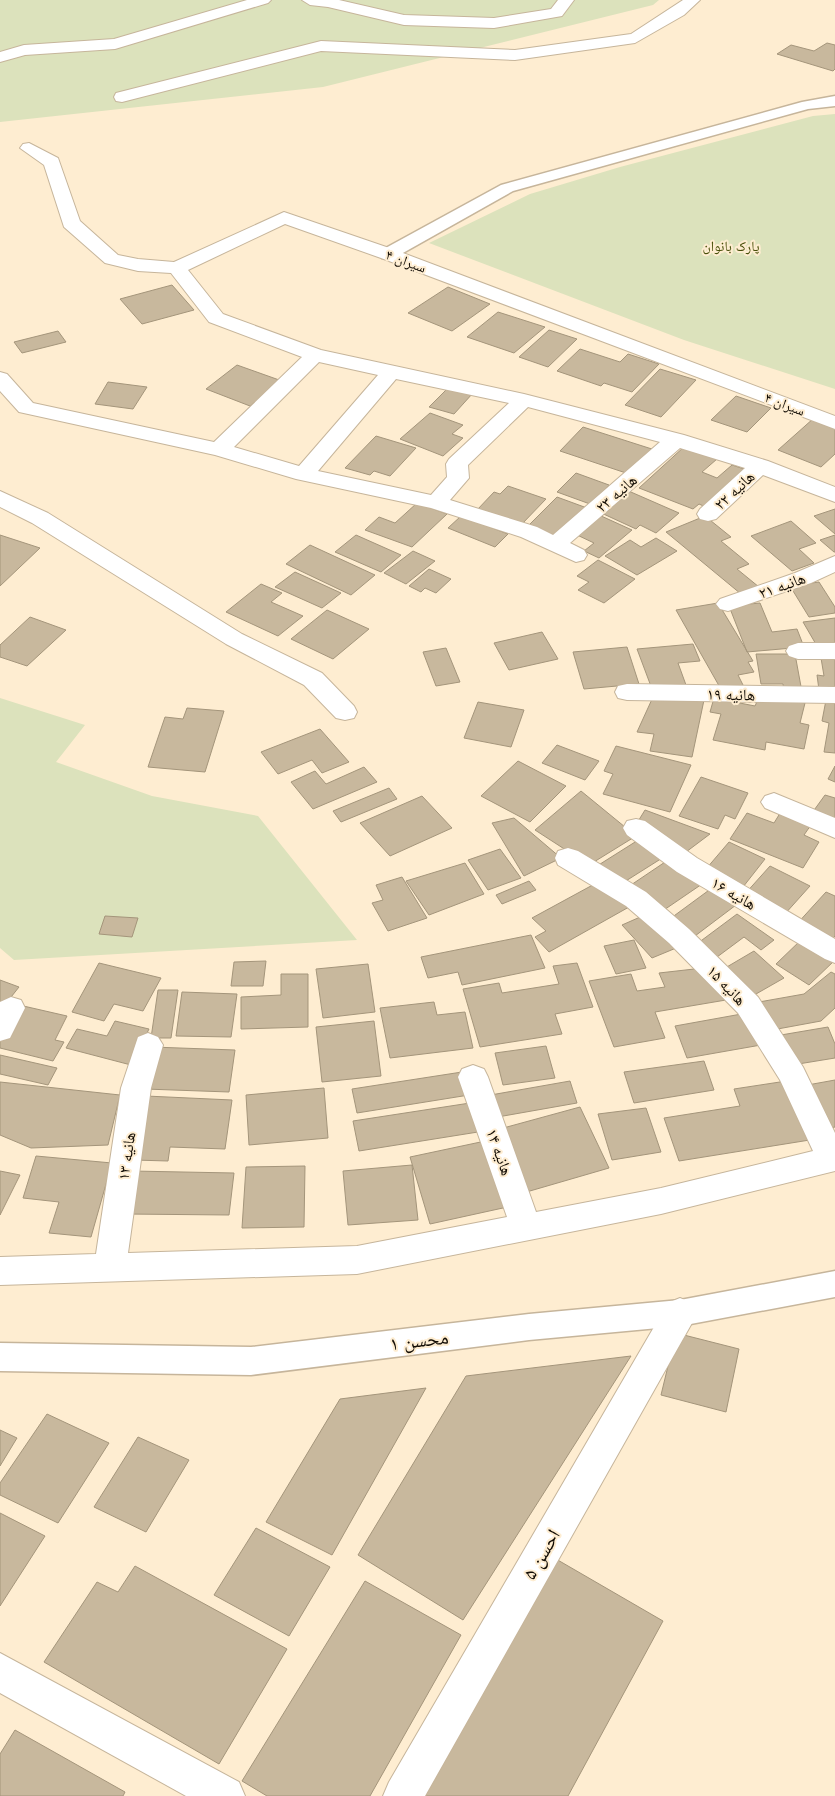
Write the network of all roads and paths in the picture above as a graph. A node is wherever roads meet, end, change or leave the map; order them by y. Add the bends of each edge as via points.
1 (263, 0) edge
2 (310, 0) edge
3 (566, 0) edge
4 (692, 0) edge
5 (0, 58) edge
6 (122, 97) dead end
7 (835, 101) edge
8 (29, 148) dead end
9 (388, 254) junction
10 (176, 268) junction
11 (315, 355) junction
12 (392, 371) junction
13 (0, 378) edge
14 (524, 400) junction
15 (835, 423) edge
16 (676, 440) junction
17 (219, 450) junction
18 (760, 466) junction
19 (304, 474) junction
20 (835, 495) edge
21 (0, 498) edge
22 (436, 503) junction
23 (708, 514) dead end
24 (555, 545) junction
25 (576, 555) dead end
26 (835, 563) edge
27 (728, 604) dead end
28 (798, 651) dead end
29 (835, 651) edge
30 (627, 692) dead end
31 (835, 695) edge
32 (345, 712) dead end
33 (774, 802) dead end
34 (636, 828) dead end
35 (835, 829) edge
36 (568, 858) dead end
37 (835, 952) edge
38 (148, 1045) dead end
39 (473, 1077) dead end
40 (834, 1158) edge
41 (526, 1227) junction
42 (110, 1268) junction
43 (0, 1271) edge
44 (835, 1284) edge
45 (680, 1313) junction
46 (0, 1357) edge
47 (0, 1672) edge
48 (225, 1796) edge
49 (403, 1796) edge

1 - 5 street via 115,44 24,50
2 - 3 street via 404,20 494,23 556,13
4 - 6 street via 635,38 515,55 321,46
7 - 9 lane via 808,105 508,188
8 - 10 street via 52,162 71,222 112,259
9 - 10 street, سیران ۴ via 284,218
9 - 15 street, سیران ۴
10 - 11 street via 216,318
11 - 12 street
11 - 17 street
12 - 14 street
12 - 19 street
13 - 17 street via 26,408
14 - 16 street
14 - 22 street via 458,464 458,478
16 - 18 street
16 - 24 street, هانیه ۲۳
17 - 19 street
18 - 20 street
18 - 23 street, هانیه ۲۲
19 - 22 street
21 - 32 street via 40,518 234,639 313,679
22 - 24 street via 529,532
24 - 25 street
26 - 27 street, هانیه ۲۱ via 803,578
28 - 29 street
30 - 31 street, هانیه ۱۹
33 - 35 street
34 - 37 street, هانیه ۱۶ via 687,865
36 - 40 street, هانیه ۱۵ via 636,899 679,936 748,1005 792,1075
38 - 42 street, هانیه ۱۳ via 136,1088
39 - 41 street, هانیه ۱۴
40 - 41 street via 661,1201
41 - 42 street via 358,1260
42 - 43 street
44 - 45 lane, محسن ۱
45 - 46 lane, محسن ۱ via 529,1327 251,1360
45 - 49 street, احسن ۵
47 - 48 street

